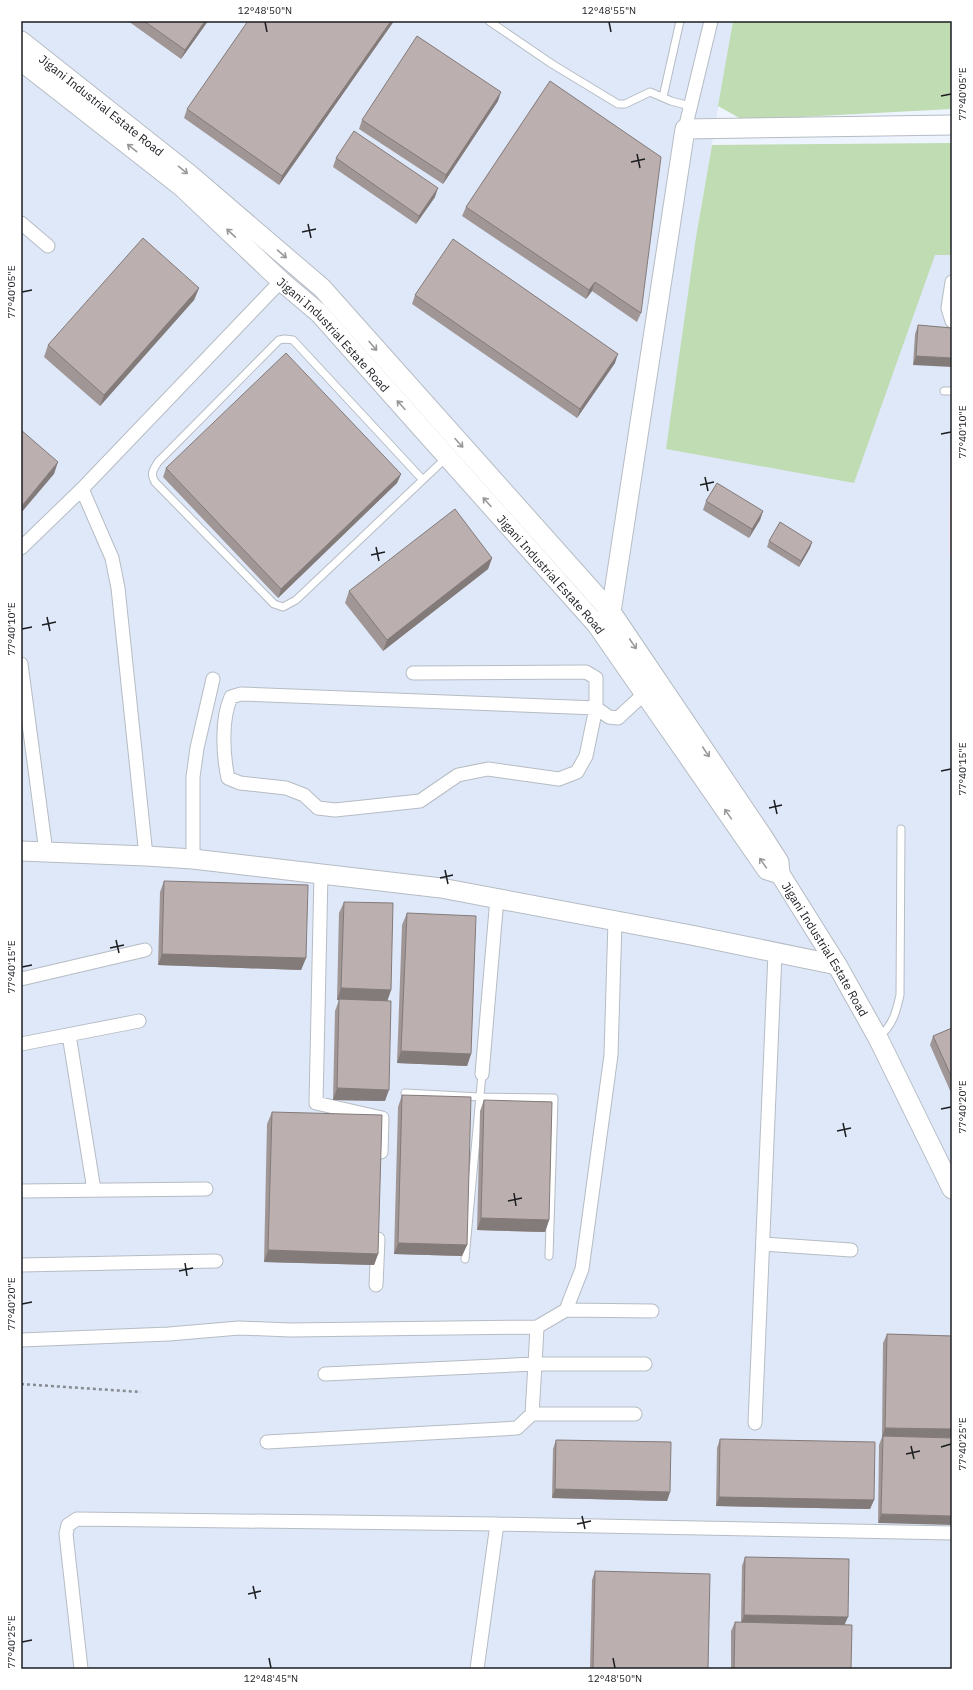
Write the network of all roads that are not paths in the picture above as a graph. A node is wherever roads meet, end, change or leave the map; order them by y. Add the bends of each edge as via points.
1 (489, 21) edge
2 (680, 21) edge
3 (711, 21) edge
4 (21, 41) edge
5 (21, 61) edge
6 (663, 97) junction
7 (690, 106) junction
8 (952, 125) edge
9 (685, 130) junction
10 (21, 223) edge
11 (48, 246) dead end
12 (281, 281) junction
13 (952, 282) edge
14 (952, 321) edge
15 (447, 457) junction
16 (422, 479) junction
17 (82, 489) junction
18 (21, 548) edge
19 (611, 612) junction
20 (597, 625) junction
21 (21, 664) edge
22 (413, 673) dead end
23 (213, 679) dead end
24 (644, 694) junction
25 (596, 708) junction
26 (901, 829) dead end
27 (21, 851) edge
28 (46, 852) junction
29 (146, 856) junction
30 (192, 859) junction
31 (321, 874) junction
32 (780, 874) junction
33 (497, 898) junction
34 (615, 921) junction
35 (145, 950) dead end
36 (775, 953) junction
37 (837, 965) junction
38 (21, 979) edge
39 (139, 1021) dead end
40 (69, 1035) junction
41 (878, 1038) junction
42 (21, 1044) edge
43 (482, 1074) joint
44 (405, 1092) dead end
45 (480, 1097) junction
46 (380, 1166) edge
47 (206, 1189) dead end
48 (952, 1189) edge
49 (94, 1190) junction
50 (21, 1191) edge
51 (378, 1230) edge
52 (763, 1244) junction
53 (851, 1250) dead end
54 (549, 1256) dead end
55 (465, 1259) edge
56 (216, 1261) dead end
57 (21, 1265) edge
58 (376, 1286) dead end
59 (566, 1310) junction
60 (652, 1311) dead end
61 (537, 1327) junction
62 (21, 1340) edge
63 (535, 1364) junction
64 (645, 1364) dead end
65 (325, 1374) dead end
66 (532, 1414) junction
67 (635, 1414) dead end
68 (755, 1423) dead end
69 (267, 1442) dead end
70 (496, 1524) junction
71 (952, 1533) edge
72 (81, 1669) edge
73 (477, 1669) edge

1 - 6 lane via 552,64 618,104 625,104 650,92
2 - 6 lane
3 - 7 street
4 -> 19 main road, Jigani Industrial Estate Road via 189,174 322,288
12 -> 5 main road, Jigani Industrial Estate Road via 182,187
6 - 7 lane
7 - 9 street
8 - 9 main road
9 - 19 main road
10 - 11 street
15 -> 12 main road, Jigani Industrial Estate Road via 319,313
12 - 17 street
13 - 14 street via 948,308
15 - 16 lane
20 -> 15 main road, Jigani Industrial Estate Road
16 - 16 lane via 296,600 283,607 274,604 154,482 152,470 279,340 285,339 293,340
17 - 18 street
17 - 29 street via 112,558 118,588
19 - 20 main road
19 -> 32 main road, Jigani Industrial Estate Road via 763,837 779,862
20 - 24 main road, Jigani Industrial Estate Road
21 - 28 street
22 - 25 street via 586,672 596,678
23 - 30 street via 193,777
24 - 25 street via 618,718 609,717
32 -> 24 main road, Jigani Industrial Estate Road via 767,870
25 - 25 street via 586,756 576,772 559,779 488,769 458,775 420,801 335,810 318,808 304,795 286,788 240,783 228,778 224,761 226,708 231,697 241,694
26 - 41 lane via 900,995 896,1015 886,1032
27 - 28 main road
28 - 29 main road
29 - 30 main road
30 - 31 main road
31 - 33 main road via 441,888
31 - 46 street via 316,1103 382,1118
32 - 37 main road, Jigani Industrial Estate Road
33 - 34 main road
33 - 43 street
34 - 36 main road
34 - 59 street via 611,1055 582,1270
35 - 38 street
36 - 37 main road
36 - 52 street
37 - 41 main road, Jigani Industrial Estate Road
39 - 40 street
40 - 42 street
40 - 49 street
41 - 48 main road, Jigani Industrial Estate Road
43 - 45 lane
44 - 45 lane
45 - 54 lane via 555,1099
45 - 55 lane
47 - 49 street
49 - 50 street
51 - 58 street
52 - 53 street
52 - 68 street
56 - 57 street
59 - 60 street
59 - 61 street
61 - 62 street via 290,1330 239,1328 169,1334
61 - 63 street
63 - 64 street
63 - 65 street
63 - 66 street
66 - 67 street
66 - 69 street via 517,1428
70 - 71 street
70 - 72 street via 77,1519 68,1525 66,1534
70 - 73 street

